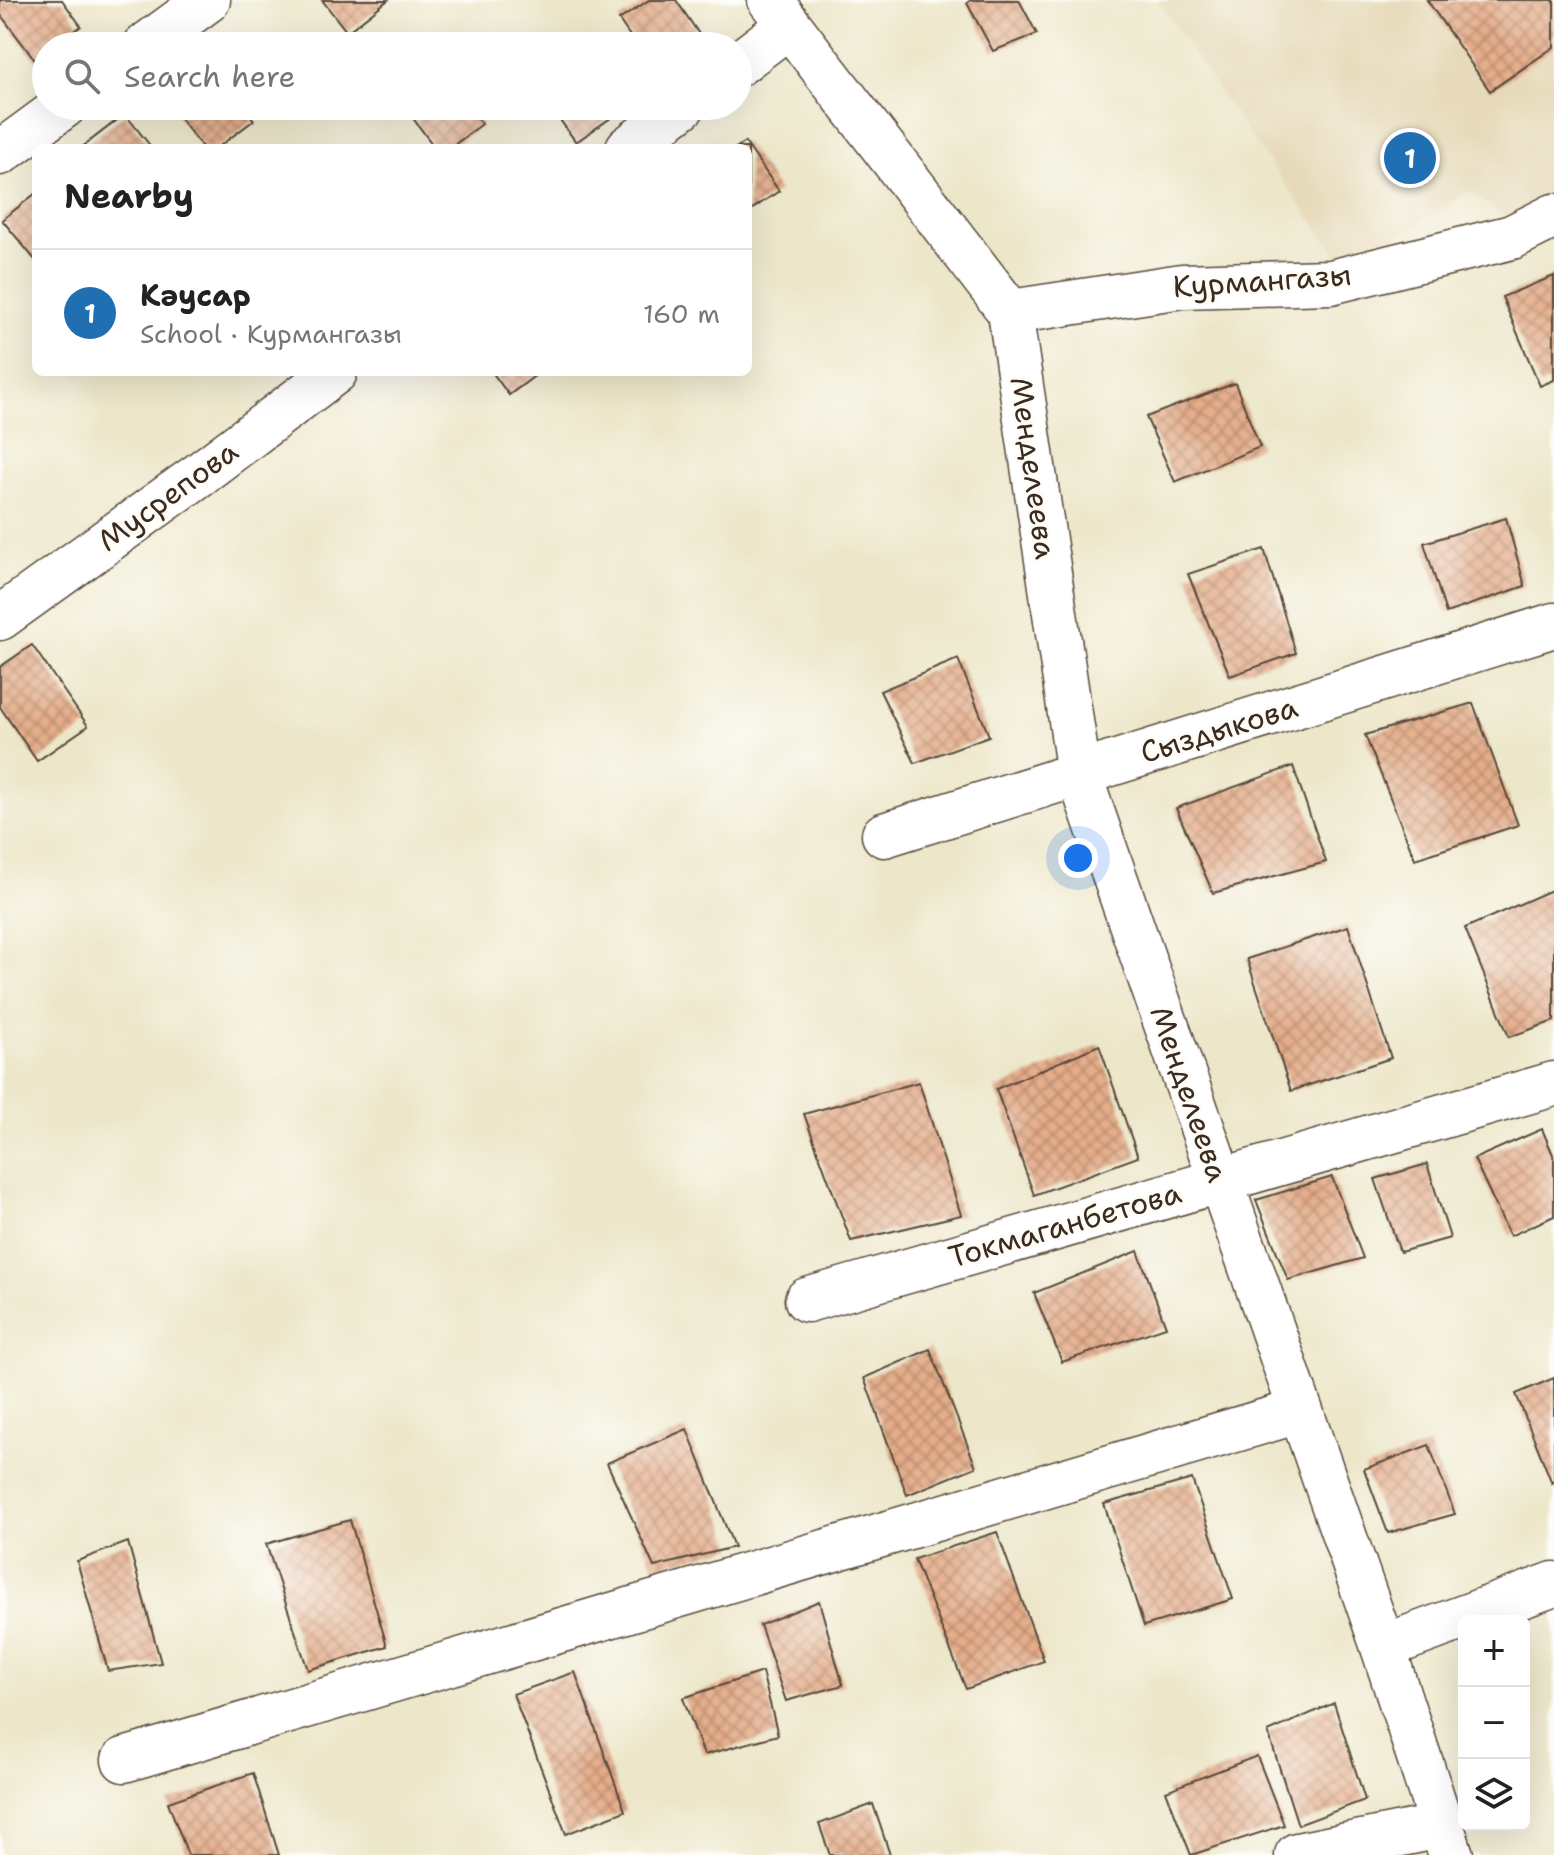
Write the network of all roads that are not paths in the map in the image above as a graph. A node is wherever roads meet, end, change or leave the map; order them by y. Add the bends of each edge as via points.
1 (208, 0) edge
2 (779, 13) edge
3 (164, 32) edge
4 (752, 47) edge
5 (45, 120) edge
6 (665, 120) edge
7 (633, 144) edge
8 (0, 153) edge
9 (1554, 216) edge
10 (1010, 312) junction
11 (330, 376) edge
12 (0, 618) edge
13 (1554, 625) edge
14 (1079, 774) junction
15 (884, 835) dead end
16 (1554, 1084) edge
17 (1220, 1181) junction
18 (807, 1300) dead end
19 (1299, 1411) junction
20 (1554, 1584) edge
21 (1383, 1647) junction
22 (124, 1760) dead end
23 (1446, 1840) edge
24 (1297, 1855) edge

1 - 3 street
2 - 4 street
2 - 10 street
5 - 8 street
6 - 7 street
9 - 10 street, Курмангазы via 1512,237 1331,282 1182,286
10 - 14 street, Менделеева
11 - 12 street, Мусрепова
13 - 14 street, Сыздыкова
14 - 15 street, Сыздыкова
14 - 17 street, Менделеева
16 - 17 street, Токмаганбетова
17 - 18 street, Токмаганбетова
17 - 19 street, Менделеева
19 - 21 street, Менделеева
19 - 22 street
20 - 21 street
21 - 23 street, Менделеева
23 - 24 street

